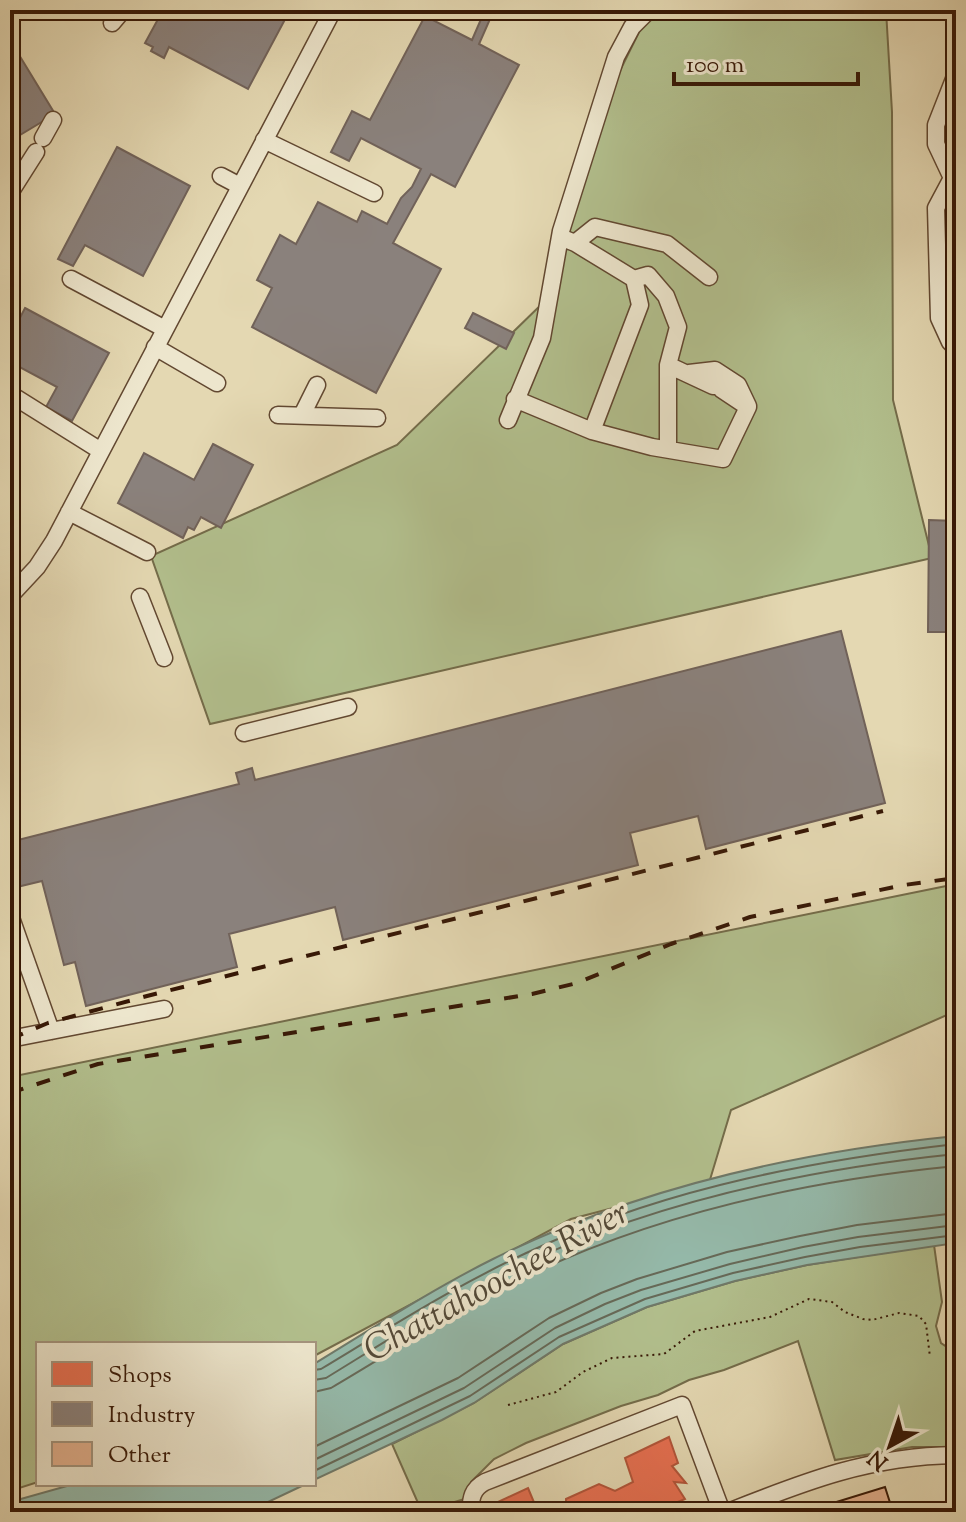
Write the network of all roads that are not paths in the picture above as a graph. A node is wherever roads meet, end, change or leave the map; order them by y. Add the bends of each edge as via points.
1 (333, 10) edge
2 (643, 16) edge
3 (956, 74) edge
4 (53, 120) dead end
5 (264, 140) junction
6 (312, 142) dead end
7 (304, 160) junction
8 (221, 176) dead end
9 (954, 178) edge
10 (240, 186) junction
11 (10, 193) edge
12 (374, 193) dead end
13 (568, 240) junction
14 (709, 277) dead end
15 (71, 279) dead end
16 (634, 279) junction
17 (165, 329) junction
18 (953, 342) edge
19 (155, 347) junction
20 (668, 365) junction
21 (687, 373) junction
22 (217, 383) dead end
23 (317, 385) dead end
24 (10, 394) edge
25 (515, 399) junction
26 (748, 407) junction
27 (278, 415) dead end
28 (302, 415) junction
29 (377, 418) dead end
30 (508, 420) dead end
31 (592, 431) junction
32 (668, 449) junction
33 (101, 451) junction
34 (69, 512) junction
35 (147, 552) dead end
36 (10, 596) edge
37 (140, 597) dead end
38 (164, 658) dead end
39 (348, 707) dead end
40 (244, 733) dead end
41 (10, 915) edge
42 (164, 1009) dead end
43 (51, 1031) junction
44 (10, 1039) edge
45 (956, 1455) edge
46 (470, 1512) edge
47 (725, 1512) edge

1 - 5 street
2 - 13 street via 616,57
3 - 9 street via 936,125 936,144
4 - 11 street
5 - 7 street
5 - 10 street
6 - 7 street
7 - 12 street
8 - 10 street
9 - 18 street via 936,208 939,318
10 - 17 street
13 - 14 street via 595,227 667,244
13 - 16 street
13 - 25 street via 542,338
15 - 17 street
16 - 20 street via 648,275 666,296 678,327
16 - 31 street via 640,305
17 - 19 street
19 - 22 street
19 - 33 street
20 - 21 street
20 - 32 street
21 - 26 street
21 - 26 street via 715,370 738,385
23 - 28 street
24 - 33 street
25 - 30 street
25 - 31 street
26 - 32 street via 723,459
27 - 28 street
28 - 29 street
31 - 32 street
33 - 34 street
34 - 35 street
34 - 36 street via 37,567
37 - 38 street
39 - 40 street
41 - 43 street
42 - 43 street
43 - 44 street
45 - 47 street via 842,1469
46 - 47 street via 471,1497 485,1482 682,1405

